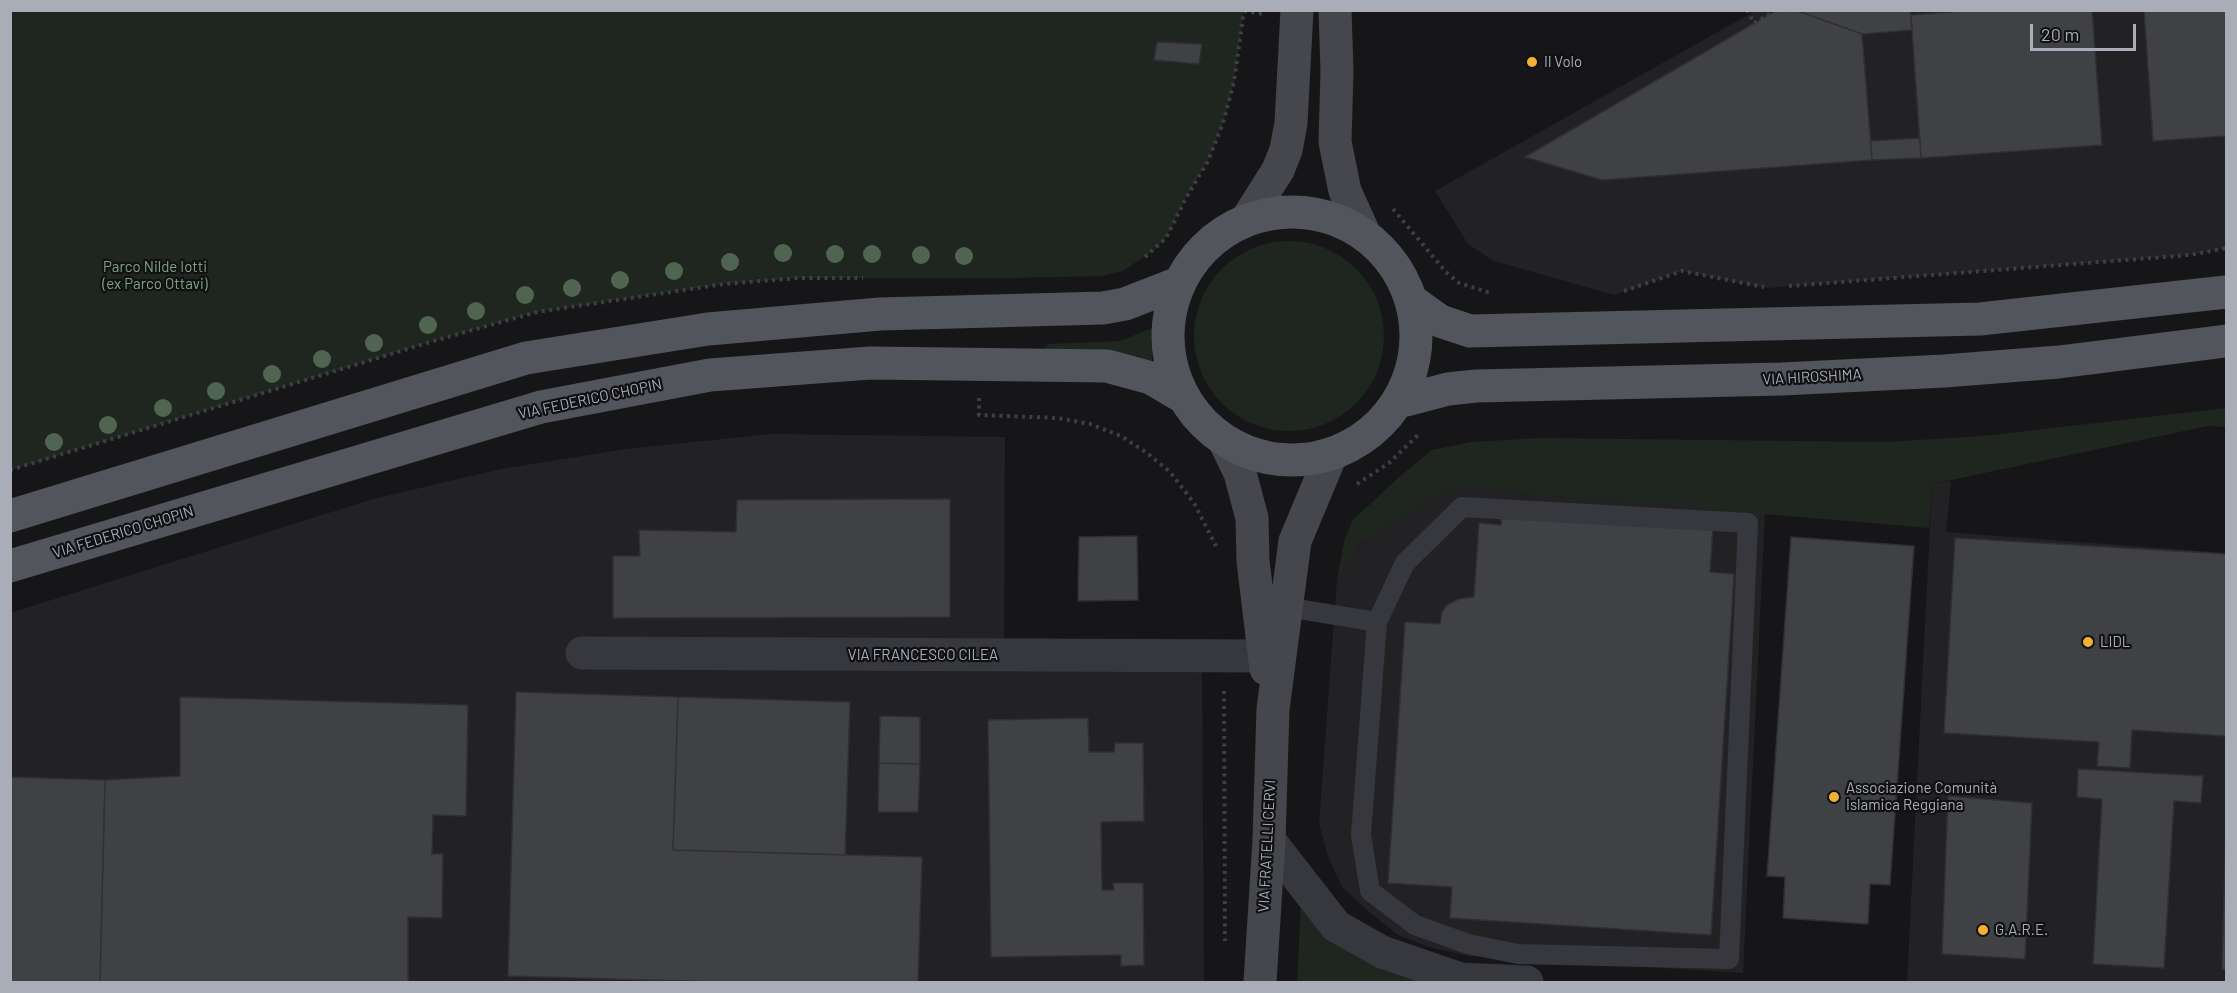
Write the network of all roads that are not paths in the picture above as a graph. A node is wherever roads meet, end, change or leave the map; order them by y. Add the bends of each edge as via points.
1 (1297, 10) edge
2 (1335, 10) edge
3 (1249, 216) junction
4 (1364, 233) junction
5 (1179, 283) junction
6 (2226, 292) edge
7 (1412, 301) junction
8 (2226, 341) edge
9 (1183, 397) junction
10 (1398, 402) junction
11 (1226, 444) junction
12 (1331, 455) junction
13 (10, 516) edge
14 (10, 566) edge
15 (1286, 607) junction
16 (1377, 622) junction
17 (582, 653) dead end
18 (1264, 656) junction
19 (1273, 709) junction
20 (1269, 840) junction
21 (1454, 981) edge
22 (1260, 982) edge
23 (1527, 982) edge

1 - 3 main road, VIA FRATELLI CERVI via 1286,150
2 - 4 main road, VIA FRATELLI CERVI via 1335,142 1345,191
3 - 4 main road, VIA FRATELLI CERVI via 1288,210 1328,215
3 - 5 main road, VIA FRATELLI CERVI via 1221,233 1196,257
4 - 7 main road, VIA FRATELLI CERVI via 1394,263
5 - 9 main road, VIA FRATELLI CERVI via 1169,327 1173,363
5 - 13 main road via 1103,308 880,314 708,328 526,358
6 - 7 main road via 1980,319 1470,331 1440,321
7 - 10 main road, VIA FRATELLI CERVI via 1416,334 1412,368
8 - 10 main road, VIA HIROSHIMA via 2059,362 1932,371 1782,379 1476,386
9 - 11 main road, VIA FRATELLI CERVI via 1200,424
9 - 14 main road, VIA FEDERICO CHOPIN via 1151,378 1107,366 870,363 710,375 541,407
10 - 12 main road, VIA FRATELLI CERVI via 1382,423 1359,442
11 - 12 main road, VIA FRATELLI CERVI via 1259,458 1295,462
11 - 18 main road, VIA FRATELLI CERVI via 1240,473 1252,518
12 - 15 main road, VIA FRATELLI CERVI via 1295,541
15 - 16 lane
15 - 19 main road, VIA FRATELLI CERVI
16 - 16 lane via 1405,563 1462,507 1748,523 1729,959 1518,954 1468,944 1415,925 1370,891 1361,834
17 - 18 street, VIA FRANCESCO CILEA
18 - 19 main road, VIA FRATELLI CERVI
19 - 20 main road, VIA FRATELLI CERVI
20 - 21 street via 1336,926 1382,952
20 - 22 main road, VIA FRATELLI CERVI
21 - 23 street

